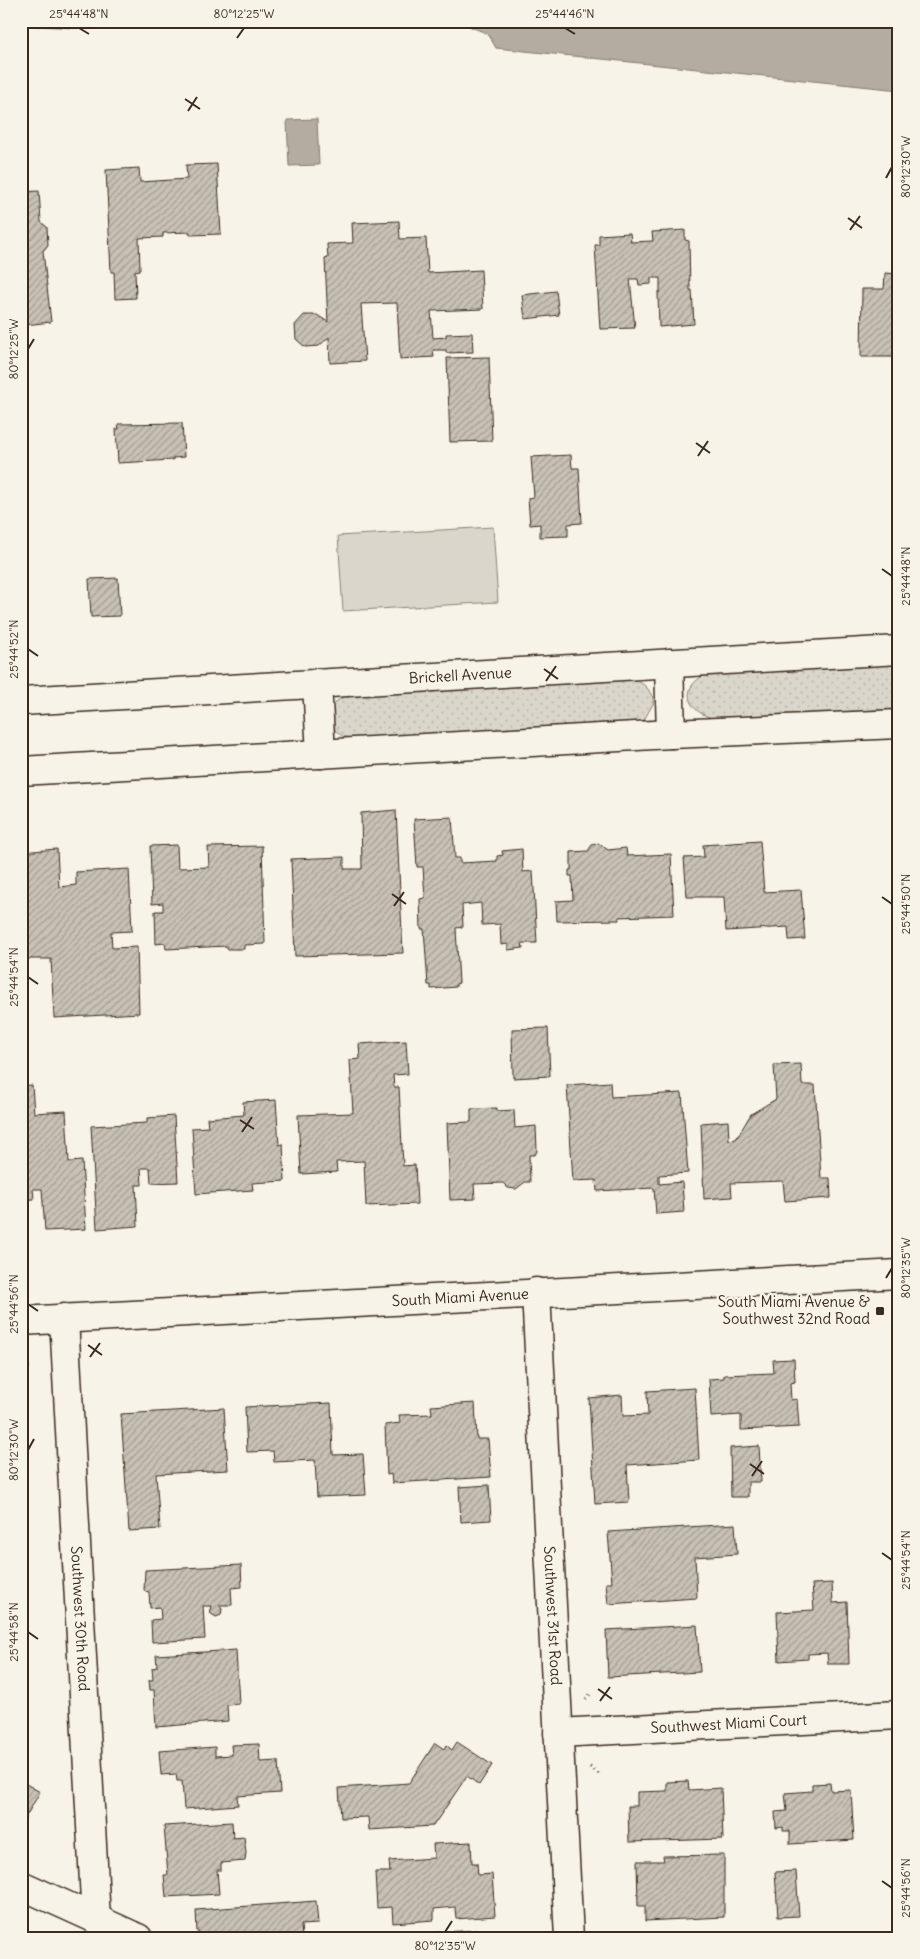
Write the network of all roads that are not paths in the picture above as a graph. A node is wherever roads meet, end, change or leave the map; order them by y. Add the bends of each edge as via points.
1 (899, 650) edge
2 (669, 663) junction
3 (316, 683) junction
4 (21, 701) edge
5 (899, 724) edge
6 (671, 734) junction
7 (321, 754) junction
8 (21, 771) edge
9 (899, 1274) edge
10 (536, 1292) junction
11 (64, 1318) junction
12 (21, 1320) edge
13 (899, 1715) edge
14 (558, 1733) junction
15 (21, 1885) edge
16 (96, 1920) junction
17 (138, 1938) edge
18 (569, 1938) edge

1 - 2 street, Brickell Avenue
2 - 3 street, Brickell Avenue
2 - 6 street
3 - 4 street, Brickell Avenue
3 - 7 street
5 - 6 street
6 - 7 street
7 - 8 street
9 - 10 street, South Miami Avenue
10 - 11 street, South Miami Avenue
10 - 14 street, Southwest 31st Road
11 - 12 street, South Miami Avenue
11 - 16 street, Southwest 30th Road
13 - 14 street, Southwest Miami Court
14 - 18 street, Southwest 31st Road
15 - 16 street
16 - 17 street

